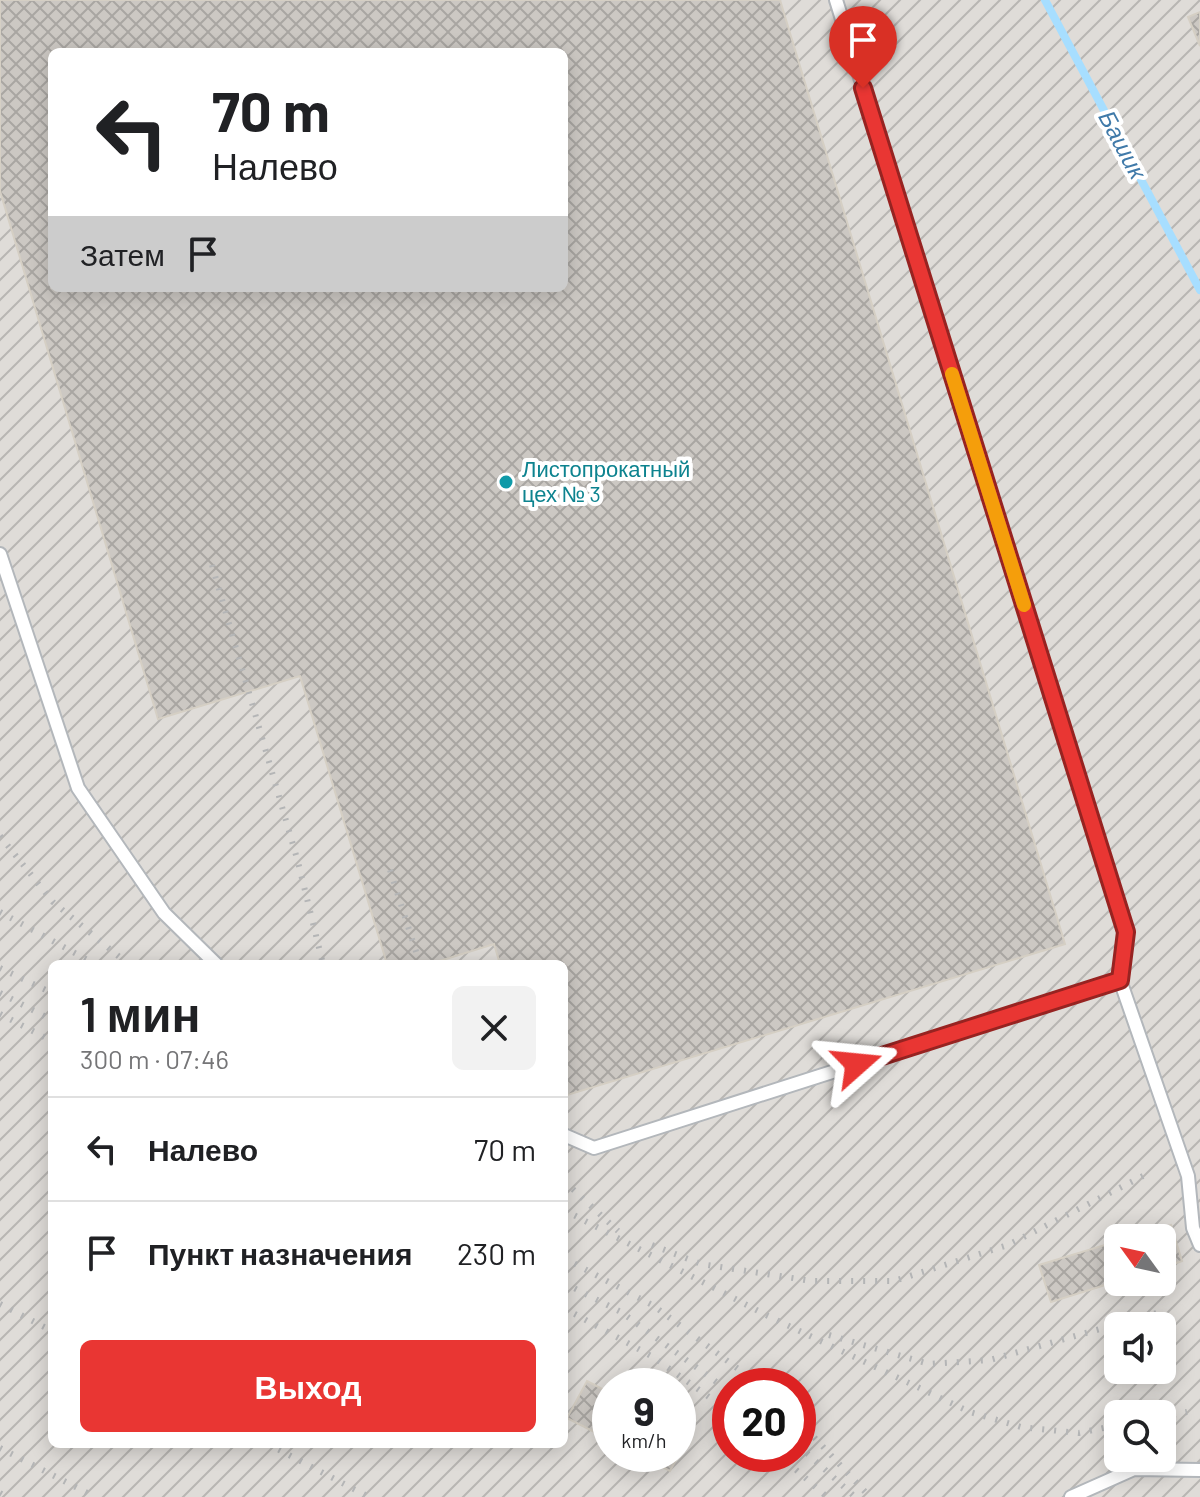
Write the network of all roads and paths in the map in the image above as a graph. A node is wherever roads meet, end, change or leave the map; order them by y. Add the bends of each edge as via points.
1 (836, 0) edge
2 (0, 554) edge
3 (212, 960) edge
4 (1120, 980) junction
5 (568, 1137) edge
6 (1200, 1245) edge
7 (1200, 1470) edge
8 (1071, 1497) edge

1 - 4 lane via 1126,932
2 - 3 lane via 78,788 164,913
4 - 5 lane via 594,1148
4 - 6 lane via 1188,1176
7 - 8 lane via 1134,1469

